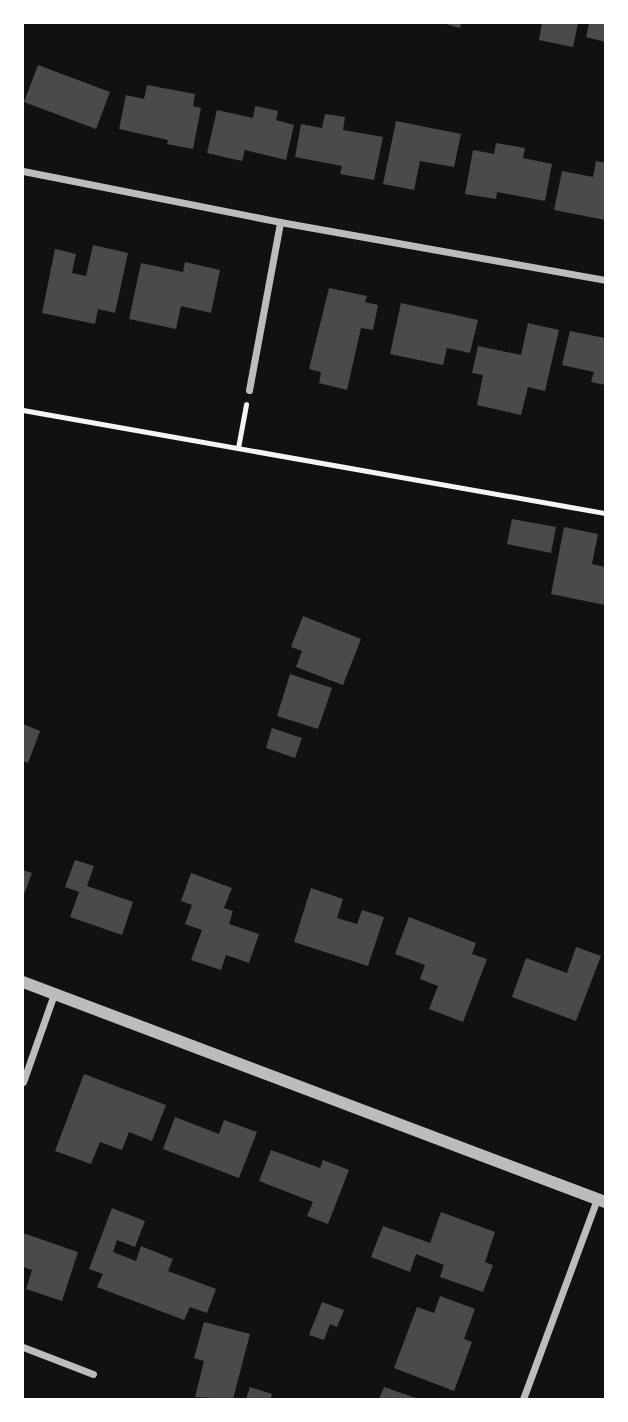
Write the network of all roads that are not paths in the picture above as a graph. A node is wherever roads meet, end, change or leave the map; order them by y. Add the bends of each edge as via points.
1 (23, 171) edge
2 (280, 222) junction
3 (605, 280) edge
4 (249, 390) road end
5 (23, 982) edge
6 (54, 993) junction
7 (23, 1082) edge
8 (601, 1200) edge
9 (23, 1347) edge
10 (93, 1374) dead end
11 (523, 1399) edge

1 - 2 street
2 - 3 street
2 - 4 street
5 - 6 street
6 - 7 street
6 - 8 street
8 - 11 street
9 - 10 street

